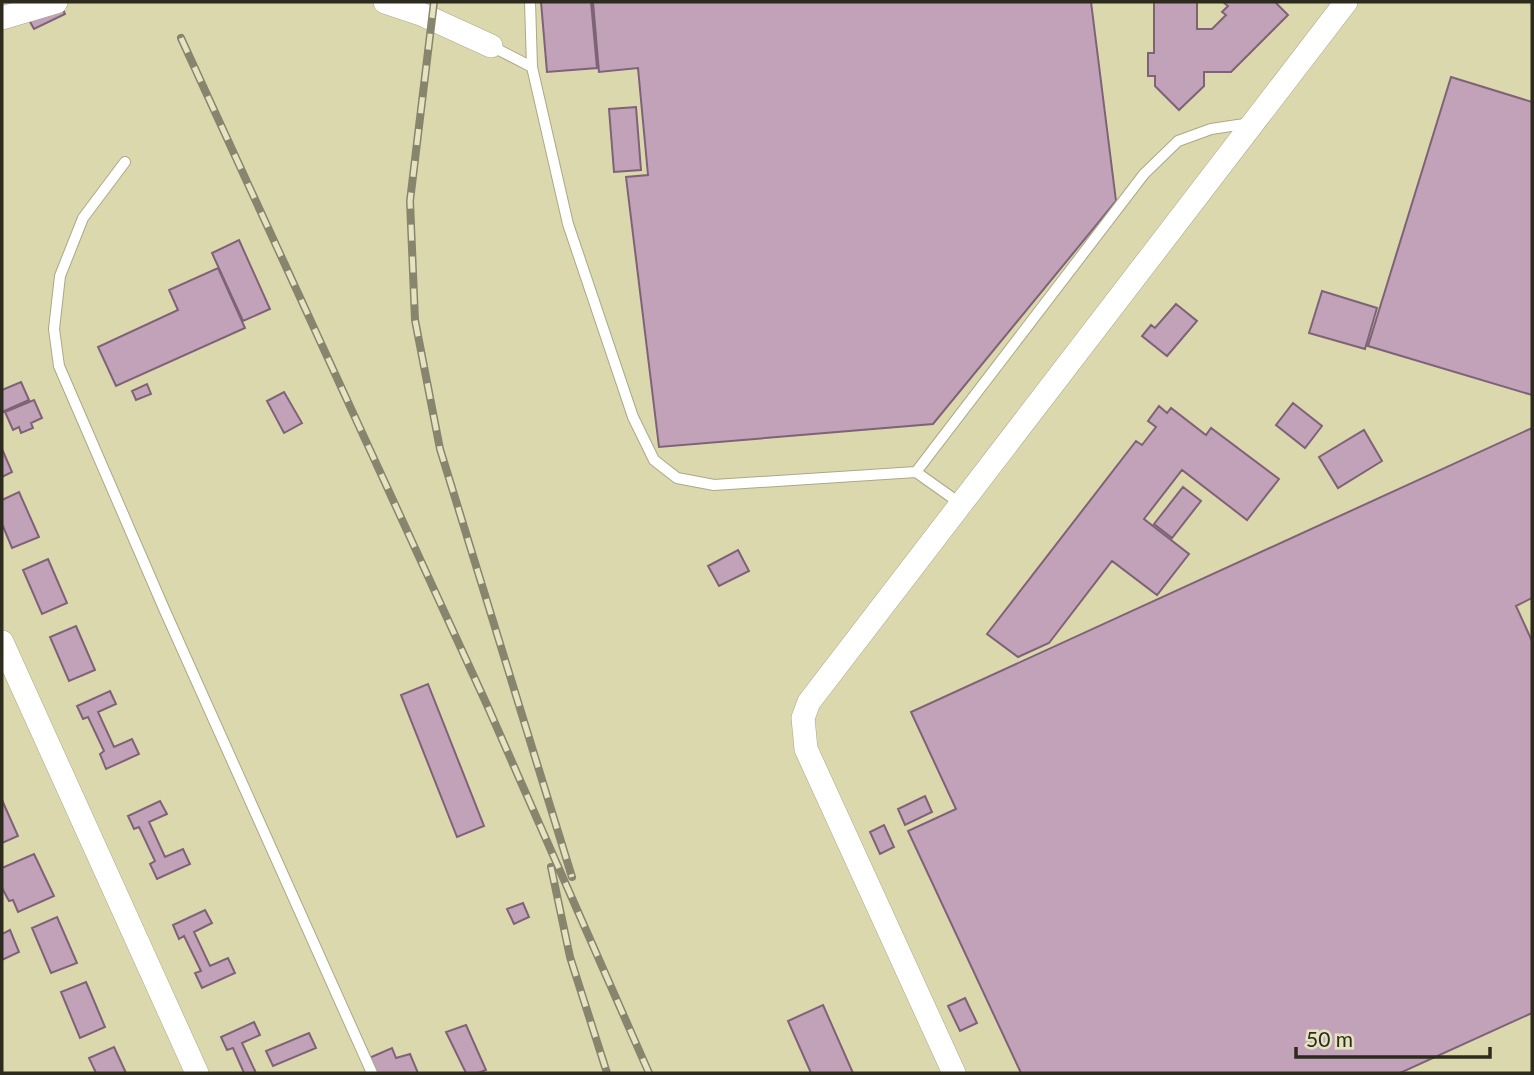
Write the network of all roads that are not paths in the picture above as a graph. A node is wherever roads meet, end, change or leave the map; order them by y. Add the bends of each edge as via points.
1 (56, 2) edge
2 (385, 2) edge
3 (530, 2) edge
4 (1346, 2) edge
5 (2, 18) edge
6 (491, 46) joint
7 (532, 66) junction
8 (1254, 122) junction
9 (125, 162) dead end
10 (916, 472) junction
11 (961, 504) junction
12 (2, 642) edge
13 (197, 1073) edge
14 (373, 1073) edge
15 (954, 1073) edge

1 - 5 street
2 - 6 street
3 - 7 lane
4 - 8 street
6 - 7 lane
7 - 10 lane via 568,224 633,417 654,460 677,478 715,485
8 - 10 lane via 1211,129 1178,141 1144,174
8 - 11 street
9 - 14 lane via 83,218 60,276 54,329 59,366
10 - 11 lane
11 - 15 street via 809,702 803,718 806,749
12 - 13 street

